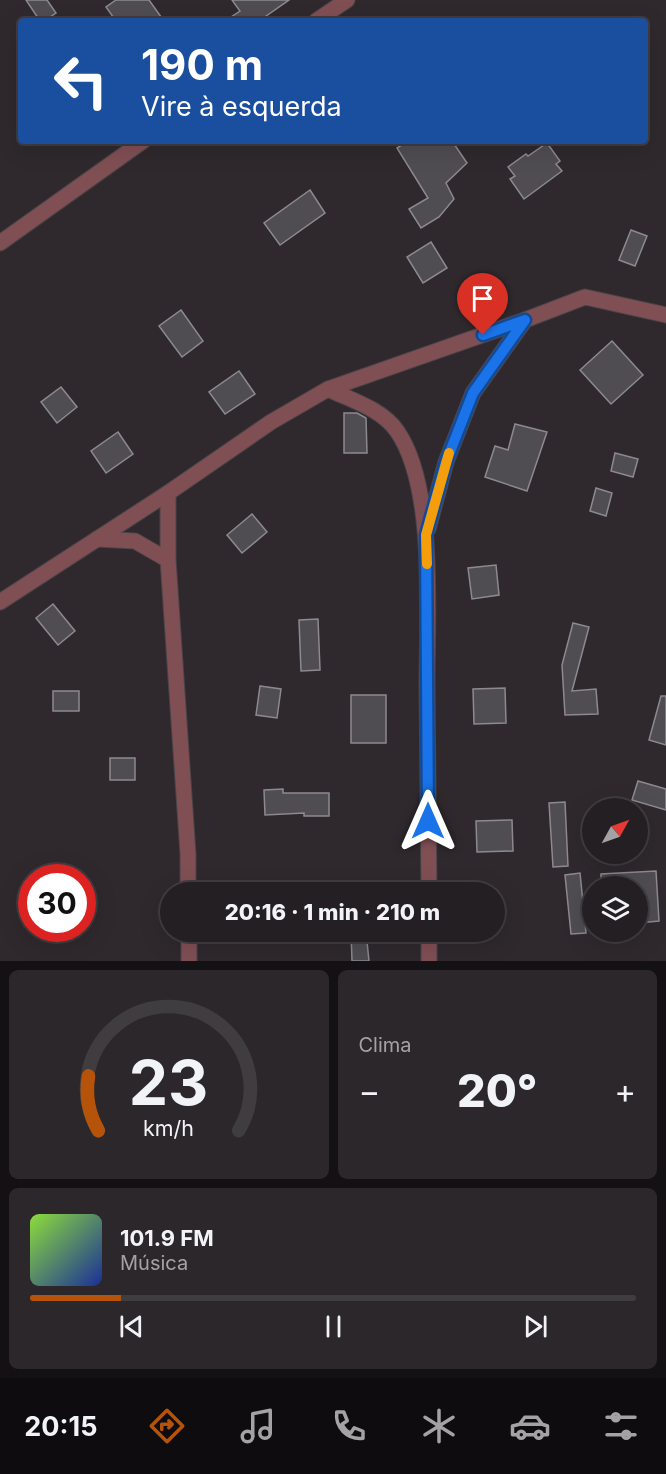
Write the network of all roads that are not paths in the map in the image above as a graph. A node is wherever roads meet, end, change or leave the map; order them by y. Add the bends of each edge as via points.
1 (347, 0) edge
2 (320, 18) edge
3 (139, 144) edge
4 (0, 243) edge
5 (666, 315) edge
6 (525, 320) junction
7 (328, 390) junction
8 (168, 493) junction
9 (426, 535) junction
10 (97, 539) junction
11 (168, 560) junction
12 (0, 602) edge
13 (188, 882) edge
14 (429, 882) edge
15 (189, 942) edge
16 (429, 942) edge
17 (189, 961) edge
18 (429, 961) edge

1 - 2 street
3 - 4 street
5 - 6 street via 585,297
6 - 7 street
6 - 9 street via 473,393 446,462
7 - 8 street via 271,422
7 - 9 street via 372,409 397,431 414,466
8 - 10 street
8 - 11 street
9 - 14 street
10 - 11 street via 135,541
10 - 12 street
11 - 13 street
15 - 17 street
16 - 18 street

